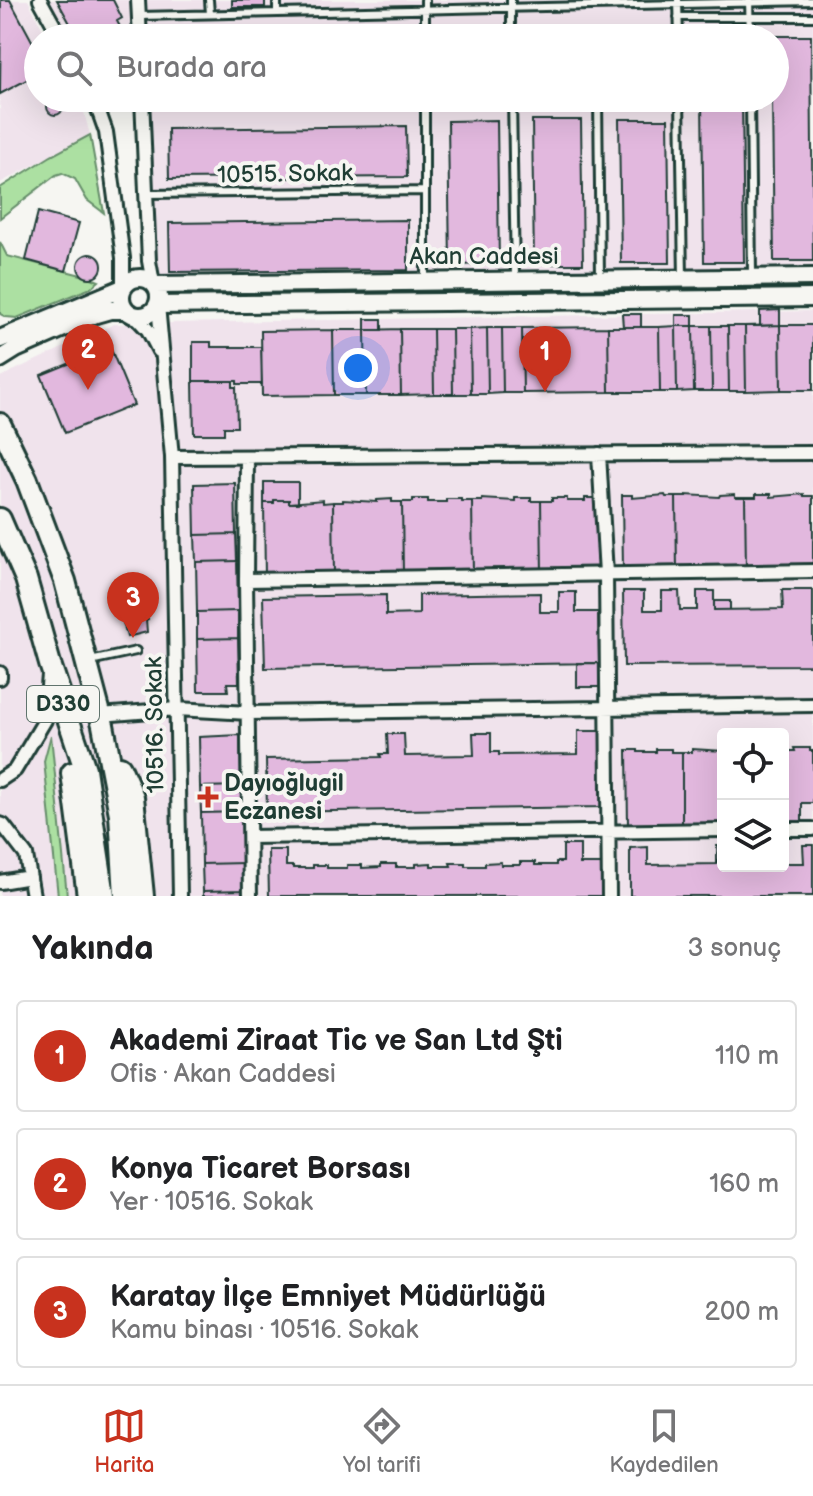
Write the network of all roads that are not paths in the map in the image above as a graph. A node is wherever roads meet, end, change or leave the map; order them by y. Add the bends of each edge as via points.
1 (40, 0) edge
2 (138, 0) edge
3 (209, 0) edge
4 (277, 0) edge
5 (345, 0) edge
6 (425, 0) edge
7 (749, 1) edge
8 (813, 1) edge
9 (596, 2) edge
10 (678, 2) edge
11 (511, 4) edge
12 (425, 9) junction
13 (345, 11) junction
14 (277, 13) junction
15 (210, 14) junction
16 (139, 16) junction
17 (678, 17) junction
18 (749, 17) junction
19 (813, 17) edge
20 (53, 24) edge
21 (139, 24) edge
22 (425, 24) edge
23 (678, 24) edge
24 (749, 24) edge
25 (100, 112) edge
26 (142, 112) edge
27 (424, 112) edge
28 (512, 112) edge
29 (598, 112) edge
30 (680, 112) edge
31 (750, 112) edge
32 (425, 191) junction
33 (146, 194) junction
34 (813, 277) edge
35 (752, 278) junction
36 (683, 279) junction
37 (600, 280) junction
38 (425, 281) junction
39 (515, 281) junction
40 (154, 284) junction
41 (123, 288) junction
42 (813, 298) edge
43 (158, 305) junction
44 (130, 312) junction
45 (0, 339) edge
46 (0, 359) edge
47 (164, 361) junction
48 (0, 424) edge
49 (813, 453) edge
50 (599, 454) junction
51 (172, 457) junction
52 (247, 457) junction
53 (0, 519) edge
54 (813, 571) edge
55 (606, 574) junction
56 (246, 580) junction
57 (136, 651) dead end
58 (86, 661) junction
59 (50, 664) junction
60 (813, 705) edge
61 (607, 708) junction
62 (177, 709) junction
63 (249, 713) junction
64 (66, 714) junction
65 (102, 720) junction
66 (0, 780) edge
67 (0, 824) edge
68 (789, 829) edge
69 (813, 829) edge
70 (717, 830) edge
71 (608, 832) junction
72 (250, 837) junction
73 (30, 877) junction
74 (0, 882) edge
75 (33, 896) edge
76 (88, 896) edge
77 (104, 896) edge
78 (125, 896) edge
79 (143, 896) edge
80 (180, 896) edge
81 (250, 896) edge
82 (609, 896) edge

1 - 20 street
2 - 16 street
3 - 15 lane
4 - 14 lane
5 - 13 lane
6 - 12 lane
7 - 8 lane
7 - 10 lane
7 - 18 lane
9 - 10 lane
9 - 11 lane
10 - 17 lane
11 - 12 lane
12 - 13 lane
12 - 22 lane
13 - 14 lane
14 - 15 lane
15 - 16 lane
16 - 21 street
17 - 18 lane
17 - 23 lane
18 - 19 lane
18 - 24 lane
25 - 41 street
26 - 33 street
27 - 32 lane
28 - 39 lane
29 - 37 lane
30 - 36 lane
31 - 35 lane
32 - 33 lane, 10515. Sokak
32 - 38 lane
33 - 40 street
34 - 35 street, Akan Caddesi
35 - 36 street, Akan Caddesi
36 - 37 street, Akan Caddesi
37 - 39 street, Akan Caddesi
38 - 39 street, Akan Caddesi
38 - 40 street, Akan Caddesi
40 - 41 street via 135,278
40 - 43 street
41 - 44 street via 121,298
41 - 45 street
42 - 43 street, Akan Caddesi
43 - 44 street via 150,314
43 - 47 street, 10516. Sokak
44 - 46 street via 104,311
44 - 47 street via 148,330
47 - 51 street, 10516. Sokak
48 - 58 highway, D330 via 65,581
49 - 50 street
50 - 52 street
50 - 55 street
51 - 52 street
51 - 62 street, 10516. Sokak
52 - 56 street
53 - 59 highway, D330 via 26,579
54 - 55 street
55 - 56 street
55 - 61 street
56 - 63 street
57 - 58 lane
58 - 65 highway, D330
59 - 64 highway, D330
59 - 66 street via 45,720 15,770
60 - 61 street
61 - 63 street
61 - 71 street
62 - 63 street
62 - 65 street
62 - 80 street, 10516. Sokak
63 - 72 street
64 - 76 highway
64 - 77 highway, D330 via 85,769
65 - 78 highway, D330 via 120,814
65 - 79 highway via 133,797
67 - 73 street via 26,855
68 - 69 street
70 - 71 street
71 - 72 street
71 - 82 street
72 - 81 street
73 - 74 street
73 - 75 street

